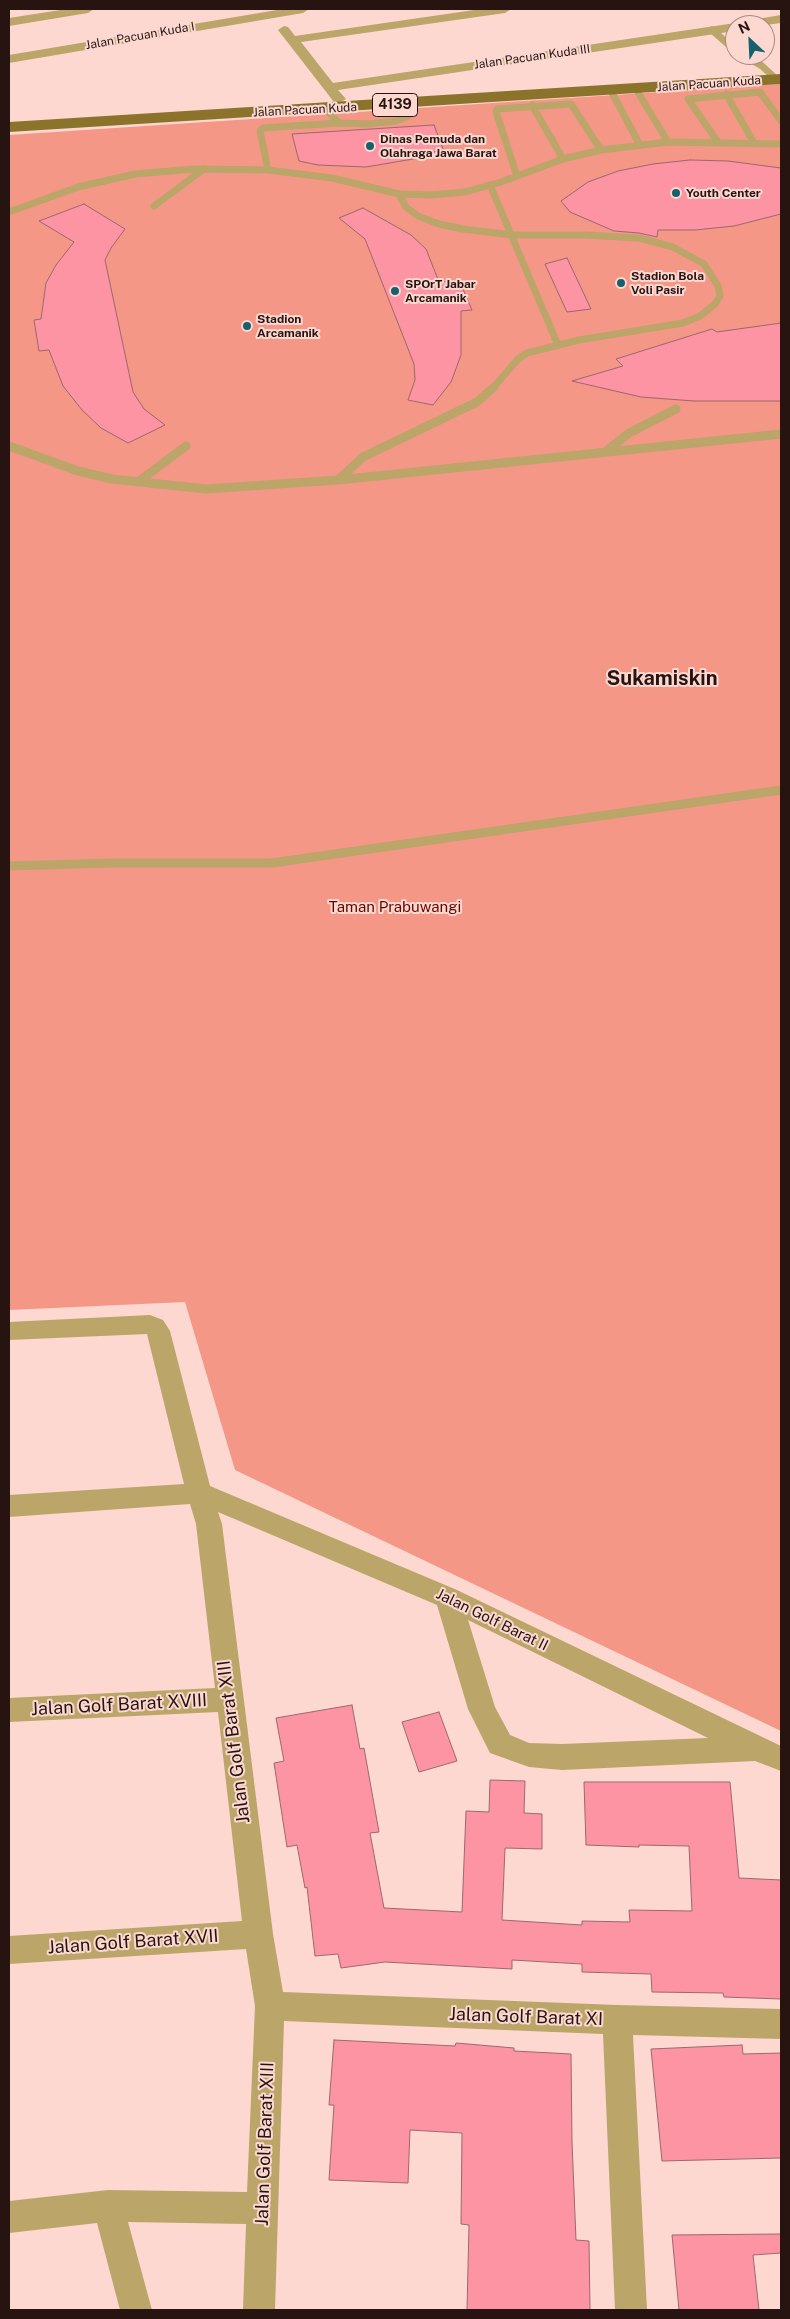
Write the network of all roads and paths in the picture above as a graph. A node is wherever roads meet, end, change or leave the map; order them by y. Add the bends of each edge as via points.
1 (88, 9) edge
2 (304, 9) edge
3 (504, 9) edge
4 (270, 11) edge
5 (9, 22) edge
6 (725, 28) edge
7 (712, 30) junction
8 (292, 40) junction
9 (725, 41) edge
10 (9, 59) edge
11 (760, 65) edge
12 (779, 79) edge
13 (329, 87) junction
14 (636, 89) junction
15 (612, 91) junction
16 (726, 94) junction
17 (414, 104) junction
18 (532, 105) junction
19 (346, 108) junction
20 (325, 109) junction
21 (781, 121) edge
22 (339, 123) junction
23 (9, 127) edge
24 (668, 142) junction
25 (718, 142) junction
26 (754, 143) junction
27 (781, 144) edge
28 (640, 145) junction
29 (601, 150) junction
30 (563, 159) junction
31 (204, 169) junction
32 (268, 170) junction
33 (517, 176) junction
34 (490, 185) junction
35 (399, 194) junction
36 (154, 206) dead end
37 (9, 212) edge
38 (512, 235) junction
39 (558, 345) junction
40 (676, 409) dead end
41 (781, 434) edge
42 (9, 446) edge
43 (186, 446) dead end
44 (605, 452) junction
45 (338, 480) junction
46 (138, 482) junction
47 (781, 790) edge
48 (9, 866) edge
49 (9, 1331) edge
50 (199, 1493) junction
51 (9, 1506) edge
52 (448, 1598) junction
53 (229, 1699) junction
54 (9, 1710) edge
55 (769, 1753) edge
56 (258, 1934) junction
57 (9, 1950) edge
58 (270, 2006) junction
59 (617, 2020) junction
60 (781, 2024) edge
61 (108, 2206) junction
62 (262, 2208) junction
63 (9, 2217) edge
64 (136, 2310) edge
65 (259, 2310) edge
66 (631, 2310) edge

1 - 5 street
2 - 4 street, Jalan Pacuan Kuda I
3 - 8 street
4 - 8 street
4 - 10 street, Jalan Pacuan Kuda I
6 - 7 street, Jalan Pacuan Kuda III
7 - 9 lane
7 - 13 street, Jalan Pacuan Kuda III
8 - 13 street
11 - 12 lane
12 - 14 main road, Jalan Pacuan Kuda / 4139
13 - 19 street
14 - 15 main road, Jalan Pacuan Kuda / 4139
14 - 24 lane
15 - 17 main road, Jalan Pacuan Kuda / 4139
15 - 28 lane
16 - 21 lane via 761,92
16 - 25 lane via 688,99
16 - 26 lane
17 - 19 main road, Jalan Pacuan Kuda / 4139
17 - 22 lane via 408,116 396,120 368,124
18 - 29 lane via 572,105
18 - 30 lane
18 - 33 lane via 496,110
19 - 20 main road, Jalan Pacuan Kuda / 4139
20 - 22 lane
20 - 23 main road, Jalan Pacuan Kuda / 4139
22 - 32 lane via 263,128 260,131
24 - 25 lane
24 - 28 lane
25 - 26 lane
26 - 27 lane
28 - 29 lane
29 - 30 lane
30 - 33 lane
31 - 32 lane
31 - 36 lane
31 - 37 lane via 116,178 78,187
32 - 35 lane via 332,178
33 - 34 lane
34 - 35 lane via 465,192
34 - 38 lane
35 - 38 lane via 411,211 439,224
38 - 39 lane
38 - 39 lane via 616,236 656,242 704,264 718,286 720,296 700,316
39 - 45 lane via 527,353 477,402 375,450
40 - 44 lane via 629,433
41 - 44 lane
42 - 46 lane via 78,471
43 - 46 lane
44 - 45 lane
45 - 46 lane via 206,488
47 - 48 lane via 272,863
49 - 50 street, Jalan Golf Barat XIII via 150,1324 155,1327
50 - 51 street
50 - 52 street, Jalan Golf Barat II
50 - 53 street, Jalan Golf Barat XIII via 209,1524
52 - 55 street, Jalan Golf Barat II
52 - 55 street via 482,1709 500,1744 529,1755 562,1757
53 - 54 street, Jalan Golf Barat XVIII
53 - 56 street, Jalan Golf Barat XIII
56 - 57 street, Jalan Golf Barat XVII
56 - 58 street, Jalan Golf Barat XIII
58 - 59 street, Jalan Golf Barat XI
58 - 62 street, Jalan Golf Barat XIII
59 - 60 street, Jalan Golf Barat XI
59 - 66 street
61 - 62 street
61 - 63 street
61 - 64 street
62 - 65 street, Jalan Golf Barat XIII

